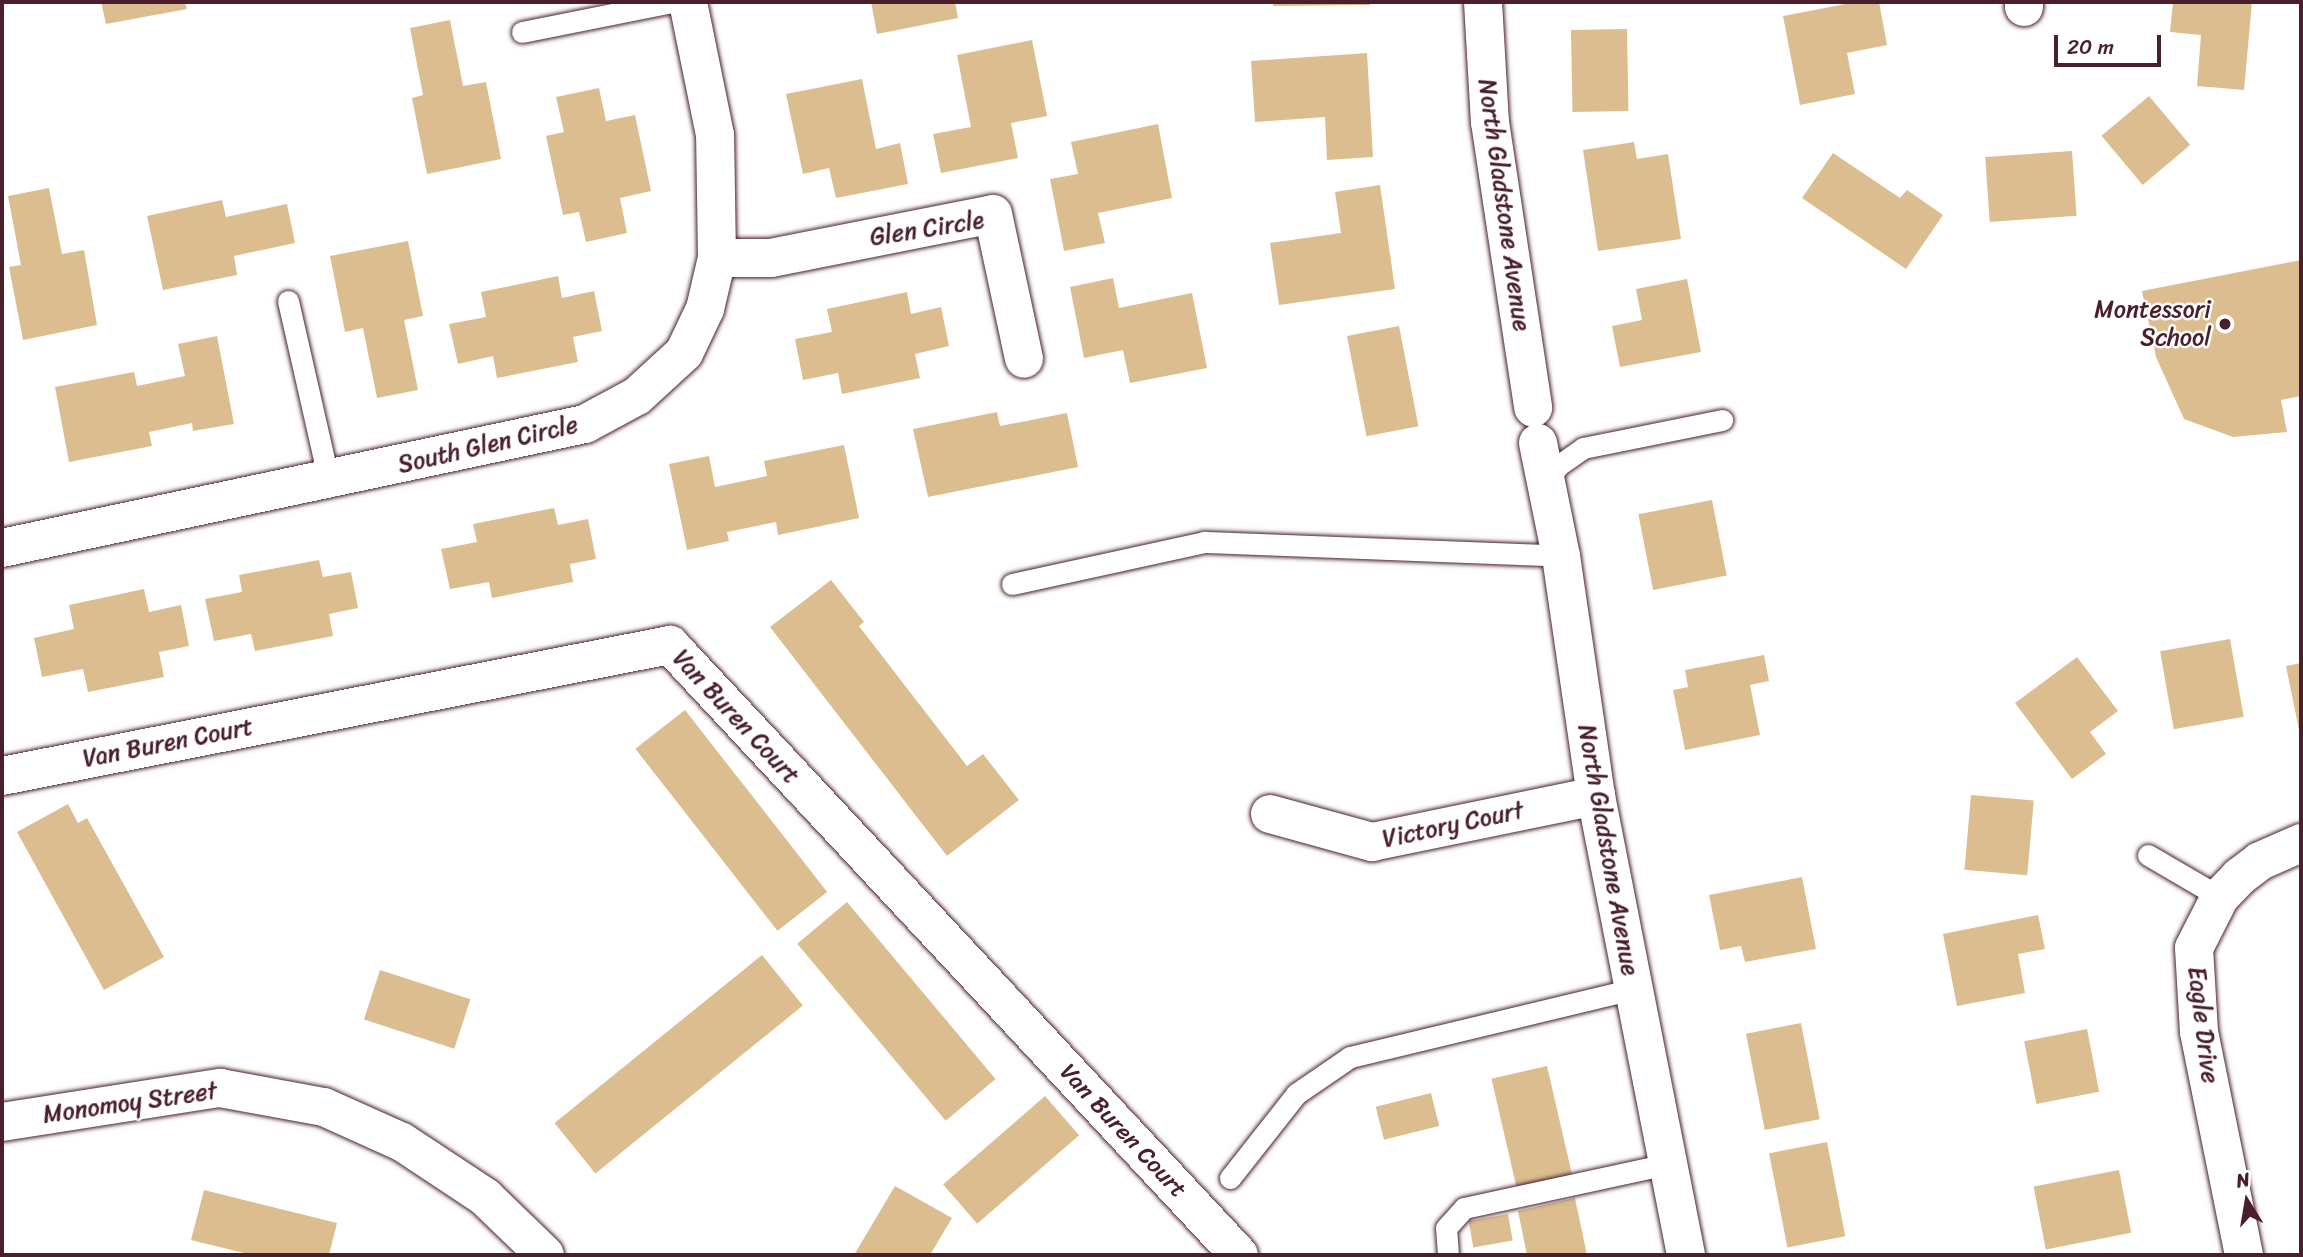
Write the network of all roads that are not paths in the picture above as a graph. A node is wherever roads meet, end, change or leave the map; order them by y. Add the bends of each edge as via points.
1 (672, 2) edge
2 (688, 2) edge
3 (1483, 2) edge
4 (522, 32) dead end
5 (718, 258) junction
6 (288, 301) dead end
7 (1024, 359) dead end
8 (1722, 420) dead end
9 (329, 481) junction
10 (1546, 482) junction
11 (2, 548) edge
12 (1561, 556) junction
13 (1012, 584) dead end
14 (2, 776) edge
15 (1596, 796) junction
16 (1270, 814) dead end
17 (2301, 843) edge
18 (2148, 855) dead end
19 (2220, 897) junction
20 (1634, 989) junction
21 (2, 1122) edge
22 (1667, 1164) junction
23 (1230, 1178) dead end
24 (545, 1255) edge
25 (1239, 1255) edge
26 (1448, 1255) edge
27 (1686, 1255) edge
28 (2244, 1255) edge

1 - 4 lane
2 - 5 street, South Glen Circle via 715,135
3 - 10 street, North Gladstone Avenue via 1490,122
5 - 7 street, Glen Circle via 771,258 993,214
5 - 9 street, South Glen Circle via 705,309 684,353 637,396 585,424
6 - 9 lane
8 - 10 lane via 1583,448 1559,465
9 - 11 street, South Glen Circle
10 - 12 street, North Gladstone Avenue
12 - 13 lane via 1204,542
12 - 15 street, North Gladstone Avenue
14 - 25 street, Van Buren Court via 670,645
15 - 16 street, Victory Court via 1372,842
15 - 20 street, North Gladstone Avenue
17 - 19 street, Eagle Drive via 2260,861
18 - 19 lane
19 - 28 street, Eagle Drive via 2194,948 2194,989
20 - 22 street, North Gladstone Avenue
20 - 23 lane via 1350,1057 1296,1094
21 - 24 street, Monomoy Street via 220,1088 324,1107 402,1142 485,1197
22 - 26 lane via 1464,1208 1446,1228
22 - 27 street, North Gladstone Avenue

